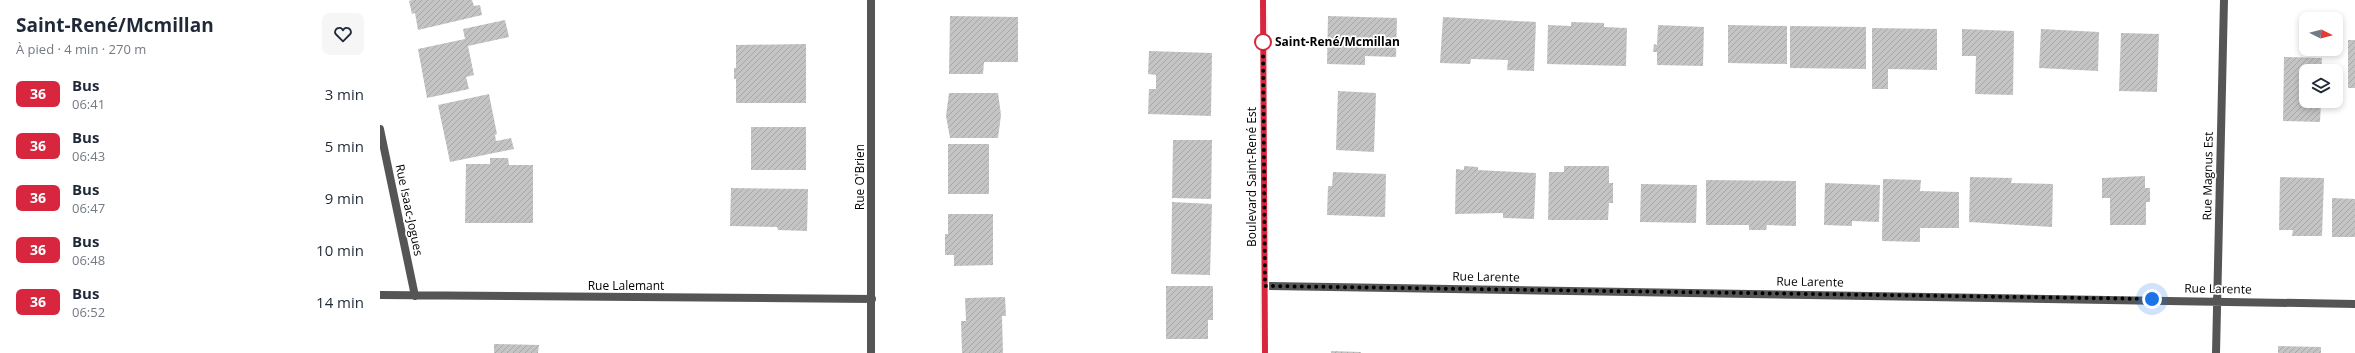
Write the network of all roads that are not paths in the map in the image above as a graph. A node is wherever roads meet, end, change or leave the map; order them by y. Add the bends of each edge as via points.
1 (871, 0) edge
2 (1263, 0) edge
3 (2224, 0) edge
4 (380, 129) edge
5 (1265, 286) junction
6 (380, 295) edge
7 (415, 296) junction
8 (872, 299) junction
9 (2218, 300) junction
10 (2355, 304) edge
11 (871, 353) edge
12 (1265, 353) edge
13 (2216, 353) edge

1 - 8 street, Rue O'Brien
2 - 5 street, Boulevard Saint-René Est
3 - 9 street, Rue Magnus Est
4 - 7 street, Rue Isaac-Jogues
5 - 9 street, Rue Larente
5 - 12 street, Boulevard Saint-René Est
6 - 7 street, Rue Lalemant
7 - 8 street, Rue Lalemant
8 - 11 street, Rue O'Brien
9 - 10 street, Rue Larente
9 - 13 street, Rue Magnus Est

